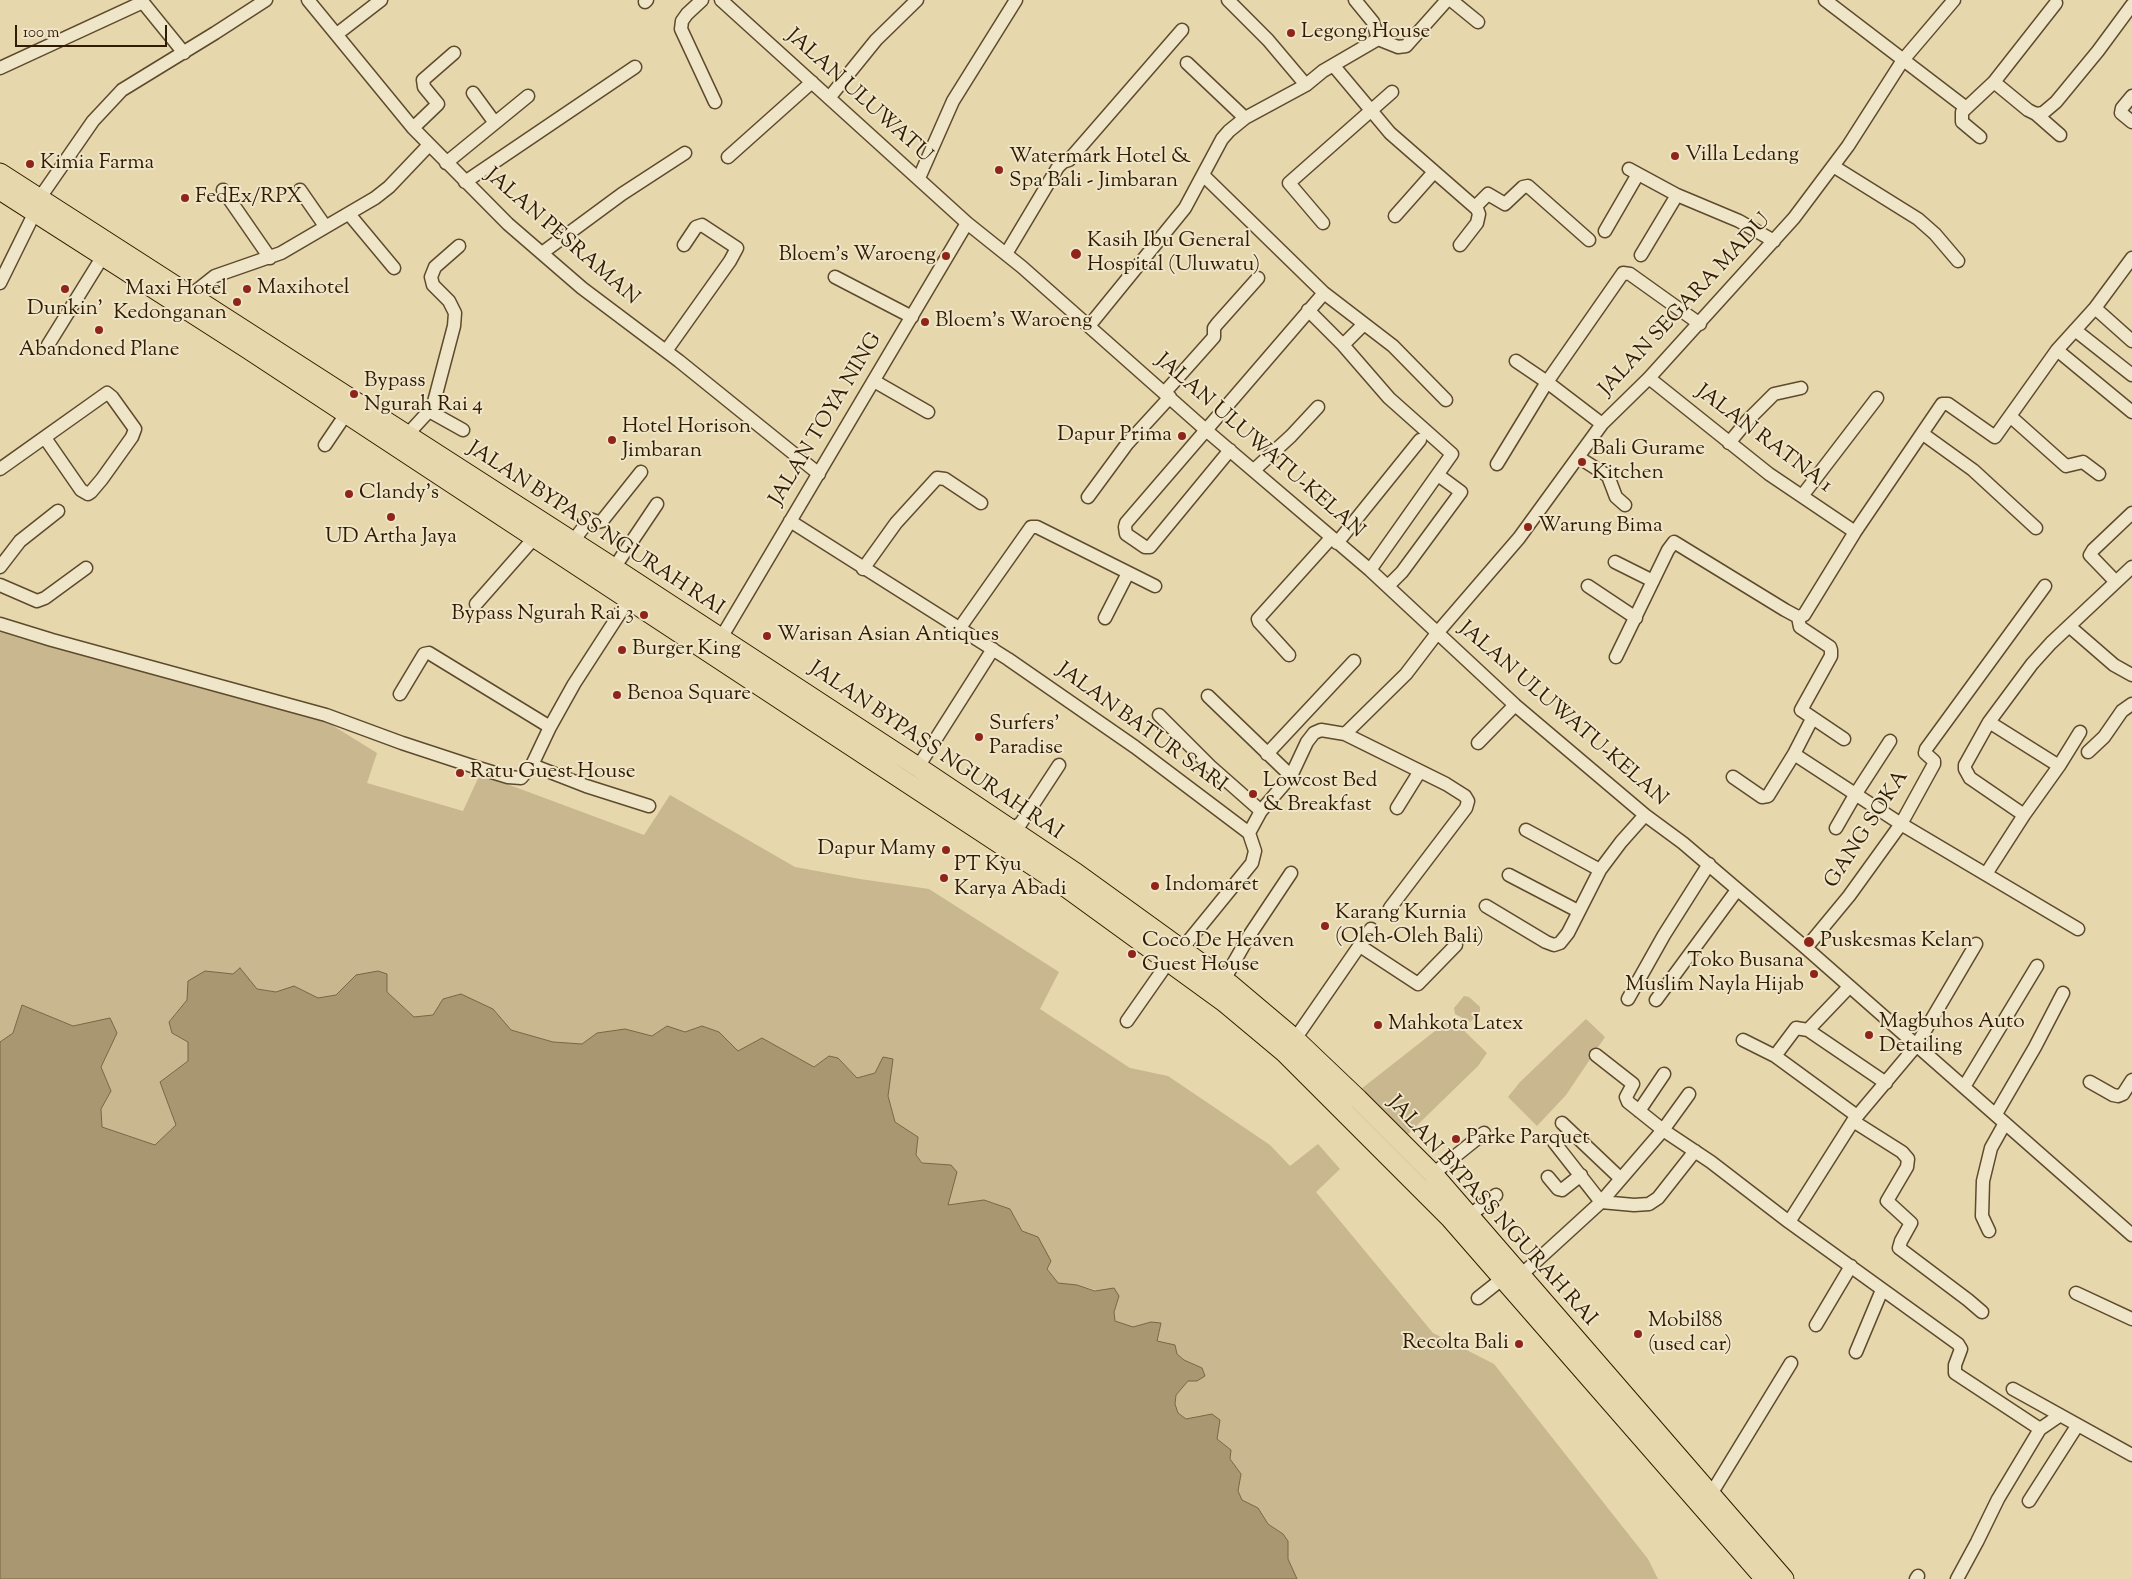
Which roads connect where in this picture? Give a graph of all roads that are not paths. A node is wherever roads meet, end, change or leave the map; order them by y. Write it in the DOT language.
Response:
graph roads {
  1 [pos="266,0"];
  2 [pos="308,0"];
  3 [pos="380,0"];
  4 [pos="702,0"];
  5 [pos="722,0"];
  6 [pos="917,0"];
  7 [pos="1016,0"];
  8 [pos="1228,0"];
  9 [pos="1355,0"];
  10 [pos="1447,0"];
  11 [pos="1451,0"];
  12 [pos="1825,0"];
  13 [pos="1954,0"];
  14 [pos="142,1"];
  15 [pos="2056,2"];
  16 [pos="2132,5"];
  17 [pos="1478,22"];
  18 [pos="1182,30"];
  19 [pos="336,34"];
  20 [pos="1378,39"];
  21 [pos="184,53"];
  22 [pos="454,53"];
  23 [pos="1903,60"];
  24 [pos="1187,63"];
  25 [pos="1333,65"];
  26 [pos="0,68"];
  27 [pos="635,68"];
  28 [pos="812,82"];
  29 [pos="1994,82"];
  30 [pos="1306,85"];
  31 [pos="1392,92"];
  32 [pos="473,93"];
  33 [pos="528,96"];
  34 [pos="2132,96"];
  35 [pos="829,98"];
  36 [pos="714,102"];
  37 [pos="1965,107"];
  38 [pos="1370,111"];
  39 [pos="2036,114"];
  40 [pos="1244,118"];
  41 [pos="495,122"];
  42 [pos="2132,122"];
  43 [pos="413,128"];
  44 [pos="2060,135"];
  45 [pos="1980,137"];
  46 [pos="429,145"];
  47 [pos="685,153"];
  48 [pos="728,157"];
  49 [pos="446,163"];
  50 [pos="1834,166"];
  51 [pos="1434,172"];
  52 [pos="0,173"];
  53 [pos="1203,175"];
  54 [pos="919,178"];
  55 [pos="465,182"];
  56 [pos="0,190"];
  57 [pos="223,190"];
  58 [pos="300,190"];
  59 [pos="1676,195"];
  60 [pos="37,206"];
  61 [pos="1475,207"];
  62 [pos="348,214"];
  63 [pos="1395,216"];
  64 [pos="1323,223"];
  65 [pos="967,224"];
  66 [pos="325,226"];
  67 [pos="1605,231"];
  68 [pos="1589,240"];
  69 [pos="1774,241"];
  70 [pos="684,245"];
  71 [pos="1460,245"];
  72 [pos="458,246"];
  73 [pos="542,253"];
  74 [pos="1006,254"];
  75 [pos="1641,255"];
  76 [pos="103,256"];
  77 [pos="270,258"];
  78 [pos="2132,258"];
  79 [pos="1958,261"];
  80 [pos="394,268"];
  81 [pos="835,277"];
  82 [pos="1258,278"];
  83 [pos="0,283"];
  84 [pos="1324,293"];
  85 [pos="191,295"];
  86 [pos="2095,308"];
  87 [pos="1308,310"];
  88 [pos="912,317"];
  89 [pos="1364,324"];
  90 [pos="1700,324"];
  91 [pos="1089,326"];
  92 [pos="2075,330"];
  93 [pos="2132,341"];
  94 [pos="252,343"];
  95 [pos="48,345"];
  96 [pos="1343,346"];
  97 [pos="2057,350"];
  98 [pos="666,351"];
  99 [pos="1516,361"];
  100 [pos="281,362"];
  101 [pos="2132,375"];
  102 [pos="1650,378"];
  103 [pos="874,381"];
  104 [pos="1547,382"];
  105 [pos="1801,388"];
  106 [pos="1168,394"];
  107 [pos="1877,398"];
  108 [pos="1446,400"];
  109 [pos="1318,407"];
  110 [pos="429,411"];
  111 [pos="928,412"];
  112 [pos="2132,412"];
  113 [pos="346,414"];
  114 [pos="2010,416"];
  115 [pos="1602,424"];
  116 [pos="463,430"];
  117 [pos="1207,431"];
  118 [pos="1923,434"];
  119 [pos="406,436"];
  120 [pos="45,438"];
  121 [pos="1420,440"];
  122 [pos="1729,443"];
  123 [pos="325,444"];
  124 [pos="1230,450"];
  125 [pos="1578,457"];
  126 [pos="1497,464"];
  127 [pos="0,469"];
  128 [pos="1254,470"];
  129 [pos="641,472"];
  130 [pos="819,474"];
  131 [pos="2099,474"];
  132 [pos="1438,475"];
  133 [pos="1802,496"];
  134 [pos="1088,497"];
  135 [pos="981,503"];
  136 [pos="656,504"];
  137 [pos="1625,505"];
  138 [pos="58,510"];
  139 [pos="2132,513"];
  140 [pos="790,521"];
  141 [pos="2036,528"];
  142 [pos="1855,532"];
  143 [pos="535,537"];
  144 [pos="1334,540"];
  145 [pos="573,541"];
  146 [pos="1615,562"];
  147 [pos="0,566"];
  148 [pos="2132,566"];
  149 [pos="86,568"];
  150 [pos="614,568"];
  151 [pos="863,569"];
  152 [pos="1370,570"];
  153 [pos="1128,573"];
  154 [pos="1653,581"];
  155 [pos="2116,582"];
  156 [pos="0,585"];
  157 [pos="1154,586"];
  158 [pos="1388,586"];
  159 [pos="1588,586"];
  160 [pos="2045,586"];
  161 [pos="629,599"];
  162 [pos="476,604"];
  163 [pos="1798,617"];
  164 [pos="1105,618"];
  165 [pos="1636,618"];
  166 [pos="0,624"];
  167 [pos="2069,626"];
  168 [pos="959,629"];
  169 [pos="1438,632"];
  170 [pos="716,645"];
  171 [pos="993,649"];
  172 [pos="1289,655"];
  173 [pos="1616,657"];
  174 [pos="1354,661"];
  175 [pos="2132,675"];
  176 [pos="400,694"];
  177 [pos="1208,696"];
  178 [pos="2132,704"];
  179 [pos="1515,705"];
  180 [pos="1159,715"];
  181 [pos="1812,719"];
  182 [pos="1989,722"];
  183 [pos="550,727"];
  184 [pos="2080,732"];
  185 [pos="1345,734"];
  186 [pos="1844,739"];
  187 [pos="1890,740"];
  188 [pos="1478,744"];
  189 [pos="2088,752"];
  190 [pos="1267,754"];
  191 [pos="1794,754"];
  192 [pos="532,765"];
  193 [pos="1059,765"];
  194 [pos="2059,766"];
  195 [pos="918,767"];
  196 [pos="1420,771"];
  197 [pos="1291,776"];
  198 [pos="1733,777"];
  199 [pos="1855,795"];
  200 [pos="649,806"];
  201 [pos="1398,808"];
  202 [pos="1261,811"];
  203 [pos="1646,815"];
  204 [pos="2024,815"];
  205 [pos="1901,824"];
  206 [pos="1836,828"];
  207 [pos="1012,830"];
  208 [pos="1526,830"];
  209 [pos="1249,833"];
  210 [pos="1709,864"];
  211 [pos="1600,870"];
  212 [pos="1291,873"];
  213 [pos="1986,874"];
  214 [pos="1509,875"];
  215 [pos="1737,890"];
  216 [pos="1486,906"];
  217 [pos="1390,908"];
  218 [pos="1578,910"];
  219 [pos="1371,929"];
  220 [pos="2078,929"];
  221 [pos="1976,944"];
  222 [pos="1456,945"];
  223 [pos="1360,946"];
  224 [pos="1806,948"];
  225 [pos="1176,955"];
  226 [pos="2037,966"];
  227 [pos="1224,980"];
  228 [pos="1849,987"];
  229 [pos="2063,993"];
  230 [pos="1628,999"];
  231 [pos="1656,1000"];
  232 [pos="1127,1021"];
  233 [pos="1808,1030"];
  234 [pos="1295,1039"];
  235 [pos="1743,1040"];
  236 [pos="1916,1046"];
  237 [pos="1596,1055"];
  238 [pos="1775,1056"];
  239 [pos="1664,1074"];
  240 [pos="2132,1080"];
  241 [pos="2090,1082"];
  242 [pos="1886,1083"];
  243 [pos="1964,1087"];
  244 [pos="1689,1094"];
  245 [pos="1639,1111"];
  246 [pos="1996,1114"];
  247 [pos="1856,1118"];
  248 [pos="1562,1123"];
  249 [pos="2005,1123"];
  250 [pos="1663,1130"];
  251 [pos="1484,1132"];
  252 [pos="1554,1142"];
  253 [pos="1695,1151"];
  254 [pos="1433,1174"];
  255 [pos="1581,1175"];
  256 [pos="1548,1177"];
  257 [pos="1620,1178"];
  258 [pos="1496,1194"];
  259 [pos="1601,1202"];
  260 [pos="1469,1216"];
  261 [pos="1788,1222"];
  262 [pos="1989,1232"];
  263 [pos="2132,1235"];
  264 [pos="1850,1266"];
  265 [pos="1511,1278"];
  266 [pos="1882,1290"];
  267 [pos="2076,1293"];
  268 [pos="1478,1298"];
  269 [pos="1982,1312"];
  270 [pos="2132,1319"];
  271 [pos="1816,1324"];
  272 [pos="1856,1352"];
  273 [pos="1791,1363"];
  274 [pos="2013,1389"];
  275 [pos="2059,1416"];
  276 [pos="2077,1426"];
  277 [pos="2040,1429"];
  278 [pos="2132,1456"];
  279 [pos="1710,1494"];
  280 [pos="2029,1501"];
  281 [pos="1763,1578"];
  282 [pos="1784,1579"];
  283 [pos="1957,1579"];
  1 -- 21 [label="street"];
  2 -- 19 [label="street, JALAN PESRAMAN"];
  3 -- 19 [label="street"];
  4 -- 36 [label="street"];
  5 -- 28 [label="street, JALAN ULUWATU"];
  6 -- 35 [label="street"];
  7 -- 54 [label="street"];
  8 -- 30 [label="street"];
  9 -- 20 [label="street"];
  10 -- 20 [label="street"];
  11 -- 17 [label="street"];
  12 -- 23 [label="street"];
  13 -- 23 [label="street, JALAN SEGARA MADU"];
  14 -- 21 [label="street"];
  14 -- 26 [label="street"];
  15 -- 29 [label="street"];
  16 -- 39 [label="street"];
  18 -- 74 [label="street"];
  19 -- 43 [label="street, JALAN PESRAMAN"];
  20 -- 25 [label="street"];
  21 -- 60 [label="street"];
  22 -- 43 [label="street"];
  23 -- 37 [label="street"];
  23 -- 50 [label="street, JALAN SEGARA MADU"];
  24 -- 40 [label="street"];
  25 -- 30 [label="street"];
  25 -- 38 [label="street"];
  27 -- 55 [label="street"];
  28 -- 35 [label="street, JALAN ULUWATU"];
  28 -- 48 [label="street"];
  29 -- 37 [label="street"];
  29 -- 39 [label="street"];
  30 -- 40 [label="street"];
  31 -- 38 [label="street"];
  32 -- 41 [label="street"];
  33 -- 41 [label="street"];
  34 -- 42 [label="street"];
  35 -- 54 [label="street, JALAN ULUWATU"];
  37 -- 45 [label="street"];
  38 -- 51 [label="street"];
  38 -- 64 [label="street"];
  39 -- 44 [label="street"];
  40 -- 53 [label="street"];
  41 -- 49 [label="street"];
  43 -- 46 [label="street, JALAN PESRAMAN"];
  46 -- 49 [label="street, JALAN PESRAMAN"];
  46 -- 62 [label="street"];
  47 -- 73 [label="street"];
  49 -- 55 [label="street, JALAN PESRAMAN"];
  50 -- 69 [label="street, JALAN SEGARA MADU"];
  50 -- 79 [label="street"];
  51 -- 61 [label="street"];
  51 -- 63 [label="street"];
  52 -- 60 [label="highway, JALAN BYPASS NGURAH RAI"];
  53 -- 84 [label="street"];
  53 -- 91 [label="street"];
  54 -- 65 [label="street, JALAN ULUWATU"];
  55 -- 73 [label="street, JALAN PESRAMAN"];
  56 -- 60 [label="highway, JALAN BYPASS NGURAH RAI"];
  57 -- 77 [label="street"];
  58 -- 66 [label="street"];
  59 -- 67 [label="street"];
  59 -- 69 [label="street"];
  59 -- 75 [label="street"];
  60 -- 76 [label="highway, JALAN BYPASS NGURAH RAI"];
  60 -- 83 [label="street"];
  60 -- 85 [label="highway, JALAN BYPASS NGURAH RAI"];
  61 -- 68 [label="street"];
  61 -- 71 [label="street"];
  62 -- 66 [label="street"];
  62 -- 80 [label="street"];
  65 -- 74 [label="street, JALAN ULUWATU-KELAN"];
  65 -- 88 [label="street, JALAN TOYA NING"];
  66 -- 77 [label="street"];
  69 -- 90 [label="street, JALAN SEGARA MADU"];
  70 -- 98 [label="street"];
  72 -- 110 [label="street"];
  73 -- 98 [label="street, JALAN PESRAMAN"];
  74 -- 91 [label="street, JALAN ULUWATU-KELAN"];
  76 -- 94 [label="highway, JALAN BYPASS NGURAH RAI"];
  76 -- 95 [label="street"];
  77 -- 85 [label="street"];
  78 -- 86 [label="street"];
  81 -- 88 [label="street"];
  82 -- 106 [label="street"];
  84 -- 87 [label="street"];
  84 -- 89 [label="street"];
  85 -- 94 [label="highway, JALAN BYPASS NGURAH RAI"];
  86 -- 92 [label="street"];
  86 -- 93 [label="street"];
  87 -- 96 [label="street"];
  87 -- 117 [label="street"];
  88 -- 103 [label="street, JALAN TOYA NING"];
  89 -- 96 [label="street"];
  89 -- 108 [label="street"];
  90 -- 102 [label="street, JALAN SEGARA MADU"];
  90 -- 104 [label="street"];
  91 -- 106 [label="street, JALAN ULUWATU-KELAN"];
  92 -- 97 [label="street"];
  92 -- 101 [label="street"];
  94 -- 100 [label="highway, JALAN BYPASS NGURAH RAI"];
  96 -- 132 [label="street"];
  97 -- 112 [label="street"];
  97 -- 114 [label="street"];
  98 -- 130 [label="street, JALAN PESRAMAN"];
  99 -- 104 [label="street"];
  100 -- 113 [label="highway, JALAN BYPASS NGURAH RAI"];
  100 -- 119 [label="highway, JALAN BYPASS NGURAH RAI"];
  102 -- 115 [label="street, JALAN SEGARA MADU"];
  102 -- 122 [label="street, JALAN RATNA 1"];
  103 -- 111 [label="street"];
  103 -- 130 [label="street, JALAN TOYA NING"];
  104 -- 115 [label="street"];
  104 -- 126 [label="street"];
  105 -- 122 [label="street"];
  106 -- 117 [label="street, JALAN ULUWATU-KELAN"];
  106 -- 134 [label="street"];
  107 -- 133 [label="street"];
  109 -- 128 [label="street"];
  110 -- 116 [label="street"];
  110 -- 119 [label="street"];
  113 -- 123 [label="street"];
  113 -- 143 [label="highway, JALAN BYPASS NGURAH RAI"];
  114 -- 118 [label="street"];
  114 -- 131 [label="street"];
  115 -- 125 [label="street, JALAN SEGARA MADU"];
  117 -- 124 [label="street, JALAN ULUWATU-KELAN"];
  117 -- 124 [label="street"];
  118 -- 141 [label="street"];
  118 -- 142 [label="street"];
  119 -- 145 [label="highway, JALAN BYPASS NGURAH RAI"];
  120 -- 120 [label="street"];
  120 -- 127 [label="street"];
  121 -- 144 [label="street"];
  122 -- 133 [label="street, JALAN RATNA 1"];
  124 -- 128 [label="street, JALAN ULUWATU-KELAN"];
  125 -- 137 [label="street"];
  125 -- 169 [label="street, JALAN SEGARA MADU"];
  128 -- 144 [label="street, JALAN ULUWATU-KELAN"];
  129 -- 145 [label="street"];
  130 -- 140 [label="street, JALAN TOYA NING"];
  132 -- 152 [label="street"];
  132 -- 158 [label="street"];
  133 -- 142 [label="street, JALAN RATNA 1"];
  135 -- 151 [label="street"];
  136 -- 150 [label="street"];
  138 -- 147 [label="street"];
  139 -- 155 [label="street"];
  140 -- 151 [label="street, JALAN BATUR SARI"];
  140 -- 170 [label="street, JALAN TOYA NING"];
  142 -- 163 [label="street"];
  143 -- 161 [label="highway, JALAN BYPASS NGURAH RAI"];
  143 -- 162 [label="street"];
  144 -- 152 [label="street, JALAN ULUWATU-KELAN"];
  144 -- 172 [label="street"];
  145 -- 150 [label="highway, JALAN BYPASS NGURAH RAI"];
  146 -- 154 [label="street"];
  148 -- 155 [label="street"];
  149 -- 156 [label="street"];
  150 -- 170 [label="highway, JALAN BYPASS NGURAH RAI"];
  151 -- 168 [label="street, JALAN BATUR SARI"];
  152 -- 158 [label="street, JALAN ULUWATU-KELAN"];
  153 -- 157 [label="street"];
  153 -- 164 [label="street"];
  153 -- 168 [label="street"];
  154 -- 163 [label="street"];
  154 -- 165 [label="street"];
  155 -- 167 [label="street"];
  158 -- 169 [label="street, JALAN ULUWATU-KELAN"];
  159 -- 165 [label="street"];
  160 -- 205 [label="street, GANG SOKA"];
  161 -- 170 [label="highway, JALAN BYPASS NGURAH RAI"];
  161 -- 183 [label="street"];
  163 -- 181 [label="street"];
  165 -- 173 [label="street"];
  166 -- 192 [label="street"];
  167 -- 175 [label="street"];
  167 -- 182 [label="street"];
  168 -- 171 [label="street, JALAN BATUR SARI"];
  169 -- 179 [label="street, JALAN ULUWATU-KELAN"];
  169 -- 185 [label="street"];
  170 -- 195 [label="highway, JALAN BYPASS NGURAH RAI"];
  170 -- 225 [label="highway, JALAN BYPASS NGURAH RAI"];
  171 -- 195 [label="street"];
  171 -- 209 [label="street, JALAN BATUR SARI"];
  174 -- 190 [label="street"];
  176 -- 183 [label="street"];
  177 -- 190 [label="street"];
  178 -- 189 [label="street"];
  179 -- 188 [label="street"];
  179 -- 203 [label="street, JALAN ULUWATU-KELAN"];
  180 -- 202 [label="street"];
  181 -- 186 [label="street"];
  181 -- 191 [label="street"];
  182 -- 194 [label="street"];
  182 -- 204 [label="street"];
  183 -- 192 [label="street"];
  184 -- 194 [label="street"];
  185 -- 196 [label="street"];
  185 -- 197 [label="street"];
  187 -- 199 [label="street"];
  190 -- 197 [label="street"];
  191 -- 198 [label="street"];
  191 -- 199 [label="street"];
  192 -- 200 [label="street"];
  193 -- 207 [label="street"];
  194 -- 204 [label="street"];
  195 -- 207 [label="highway, JALAN BYPASS NGURAH RAI"];
  196 -- 201 [label="street"];
  196 -- 217 [label="street"];
  197 -- 202 [label="street"];
  199 -- 205 [label="street"];
  199 -- 206 [label="street"];
  202 -- 209 [label="street"];
  203 -- 210 [label="street, JALAN ULUWATU-KELAN"];
  203 -- 211 [label="street"];
  204 -- 213 [label="street"];
  205 -- 213 [label="street"];
  205 -- 224 [label="street, GANG SOKA"];
  207 -- 225 [label="highway, JALAN BYPASS NGURAH RAI"];
  208 -- 211 [label="street"];
  209 -- 225 [label="street"];
  210 -- 215 [label="street, JALAN ULUWATU-KELAN"];
  210 -- 230 [label="street"];
  211 -- 218 [label="street"];
  212 -- 227 [label="street"];
  213 -- 220 [label="street"];
  214 -- 218 [label="street"];
  215 -- 224 [label="street, JALAN ULUWATU-KELAN"];
  215 -- 231 [label="street"];
  216 -- 218 [label="street"];
  219 -- 223 [label="street"];
  221 -- 236 [label="street"];
  222 -- 223 [label="street"];
  223 -- 234 [label="street"];
  224 -- 228 [label="street, JALAN ULUWATU-KELAN"];
  225 -- 227 [label="highway, JALAN BYPASS NGURAH RAI"];
  225 -- 232 [label="street"];
  225 -- 265 [label="highway, JALAN BYPASS NGURAH RAI"];
  226 -- 243 [label="street"];
  227 -- 234 [label="highway, JALAN BYPASS NGURAH RAI"];
  228 -- 233 [label="street"];
  228 -- 236 [label="street, JALAN ULUWATU-KELAN"];
  229 -- 246 [label="street"];
  233 -- 238 [label="street"];
  233 -- 242 [label="street"];
  234 -- 254 [label="highway, JALAN BYPASS NGURAH RAI"];
  235 -- 238 [label="street"];
  236 -- 242 [label="street"];
  236 -- 243 [label="street, JALAN ULUWATU-KELAN"];
  237 -- 245 [label="street"];
  238 -- 247 [label="street"];
  239 -- 245 [label="street"];
  240 -- 241 [label="street"];
  242 -- 247 [label="street"];
  243 -- 246 [label="street, JALAN ULUWATU-KELAN"];
  244 -- 250 [label="street"];
  245 -- 250 [label="street"];
  246 -- 249 [label="street, JALAN ULUWATU-KELAN"];
  247 -- 261 [label="street"];
  247 -- 269 [label="street"];
  248 -- 257 [label="street"];
  249 -- 262 [label="street"];
  249 -- 263 [label="street, JALAN ULUWATU-KELAN"];
  250 -- 253 [label="street"];
  250 -- 257 [label="street"];
  251 -- 254 [label="street"];
  252 -- 255 [label="street"];
  253 -- 259 [label="street"];
  253 -- 261 [label="street"];
  254 -- 260 [label="highway, JALAN BYPASS NGURAH RAI"];
  255 -- 256 [label="street"];
  255 -- 259 [label="street"];
  257 -- 259 [label="street"];
  258 -- 260 [label="street"];
  259 -- 265 [label="street"];
  260 -- 265 [label="highway, JALAN BYPASS NGURAH RAI"];
  261 -- 264 [label="street"];
  264 -- 266 [label="street"];
  264 -- 271 [label="street"];
  265 -- 268 [label="street"];
  265 -- 279 [label="highway, JALAN BYPASS NGURAH RAI"];
  265 -- 281 [label="highway, JALAN BYPASS NGURAH RAI"];
  266 -- 272 [label="street"];
  266 -- 277 [label="street"];
  267 -- 270 [label="street"];
  273 -- 279 [label="street"];
  274 -- 275 [label="street"];
  275 -- 276 [label="street"];
  275 -- 277 [label="street"];
  276 -- 278 [label="street"];
  276 -- 280 [label="street"];
  277 -- 283 [label="street"];
  279 -- 282 [label="highway, JALAN BYPASS NGURAH RAI"];
}
